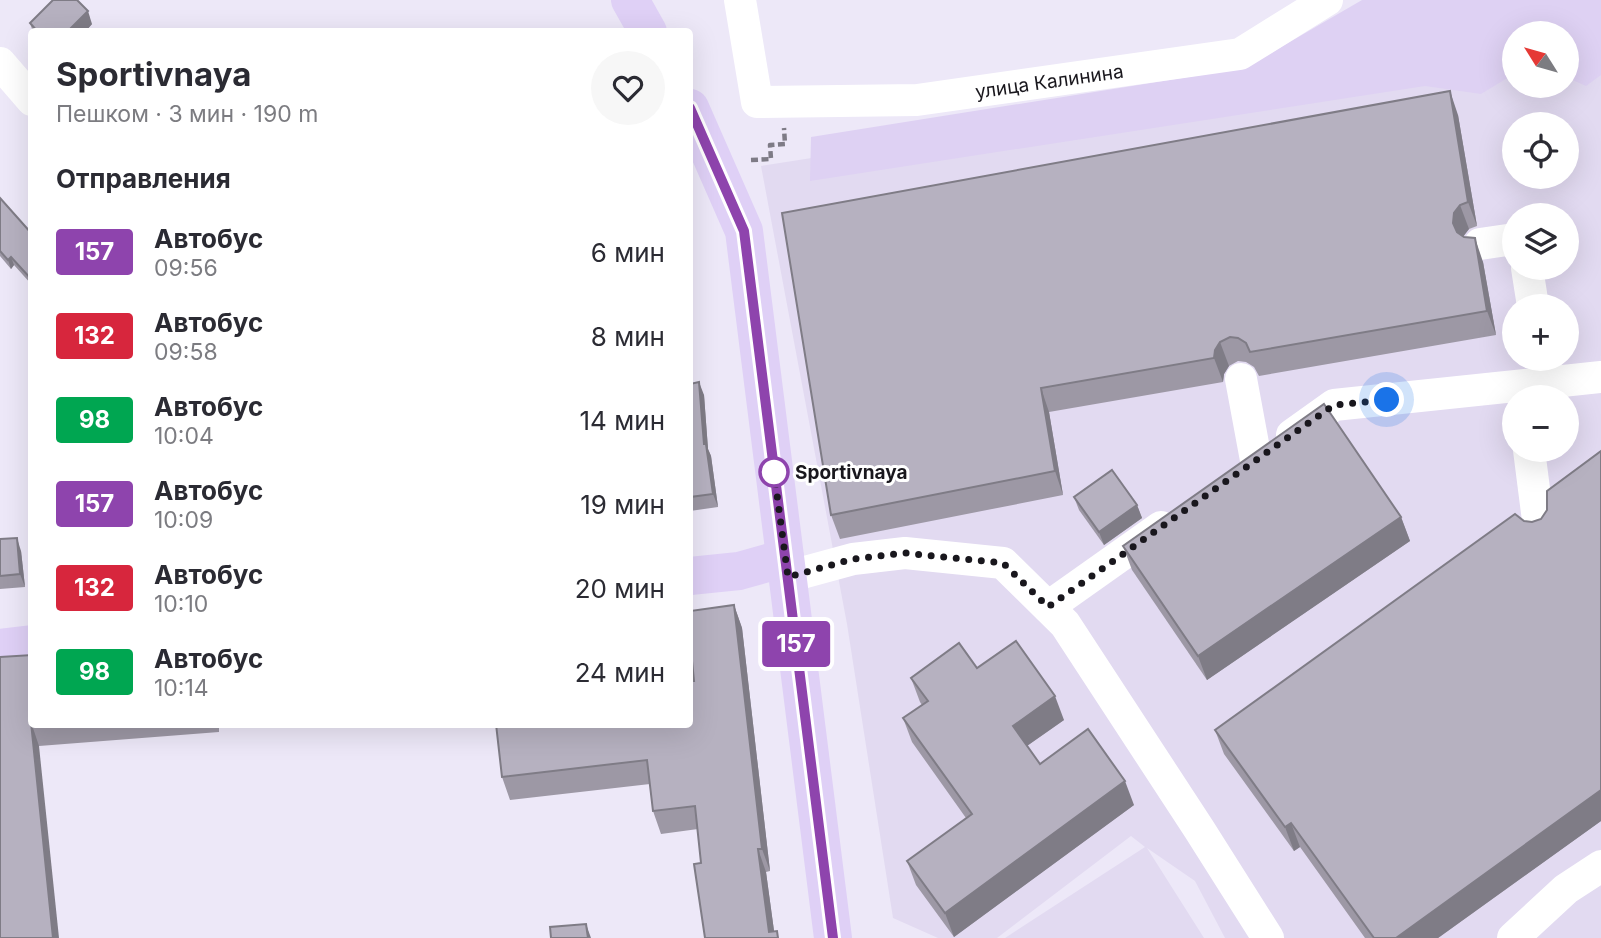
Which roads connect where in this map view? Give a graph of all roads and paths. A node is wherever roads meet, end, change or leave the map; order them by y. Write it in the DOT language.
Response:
graph roads {
  1 [pos="630,0"];
  2 [pos="740,0"];
  3 [pos="1327,0"];
  4 [pos="646,28"];
  5 [pos="0,62"];
  6 [pos="28,95"];
  7 [pos="805,102"];
  8 [pos="693,115"];
  9 [pos="751,160"];
  10 [pos="1502,241"];
  11 [pos="1480,244"];
  12 [pos="1601,377"];
  13 [pos="1241,379"];
  14 [pos="1533,381"];
  15 [pos="1531,462"];
  16 [pos="1180,514"];
  17 [pos="1539,527"];
  18 [pos="786,568"];
  19 [pos="693,576"];
  20 [pos="1048,607"];
  21 [pos="28,644"];
  22 [pos="0,648"];
  23 [pos="1601,866"];
  24 [pos="833,938"];
  25 [pos="1268,938"];
  26 [pos="1514,938"];
  1 -- 4 [label="main road"];
  2 -- 7 [label="street, улица Калинина"];
  3 -- 7 [label="street, улица Калинина"];
  5 -- 6 [label="street"];
  7 -- 9 [label="path"];
  8 -- 18 [label="main road"];
  10 -- 11 [label="street"];
  12 -- 14 [label="street"];
  13 -- 14 [label="street"];
  15 -- 17 [label="street"];
  16 -- 20 [label="street"];
  18 -- 19 [label="main road"];
  18 -- 20 [label="street"];
  18 -- 24 [label="main road"];
  20 -- 25 [label="street"];
  21 -- 22 [label="main road"];
  23 -- 26 [label="street"];
}
